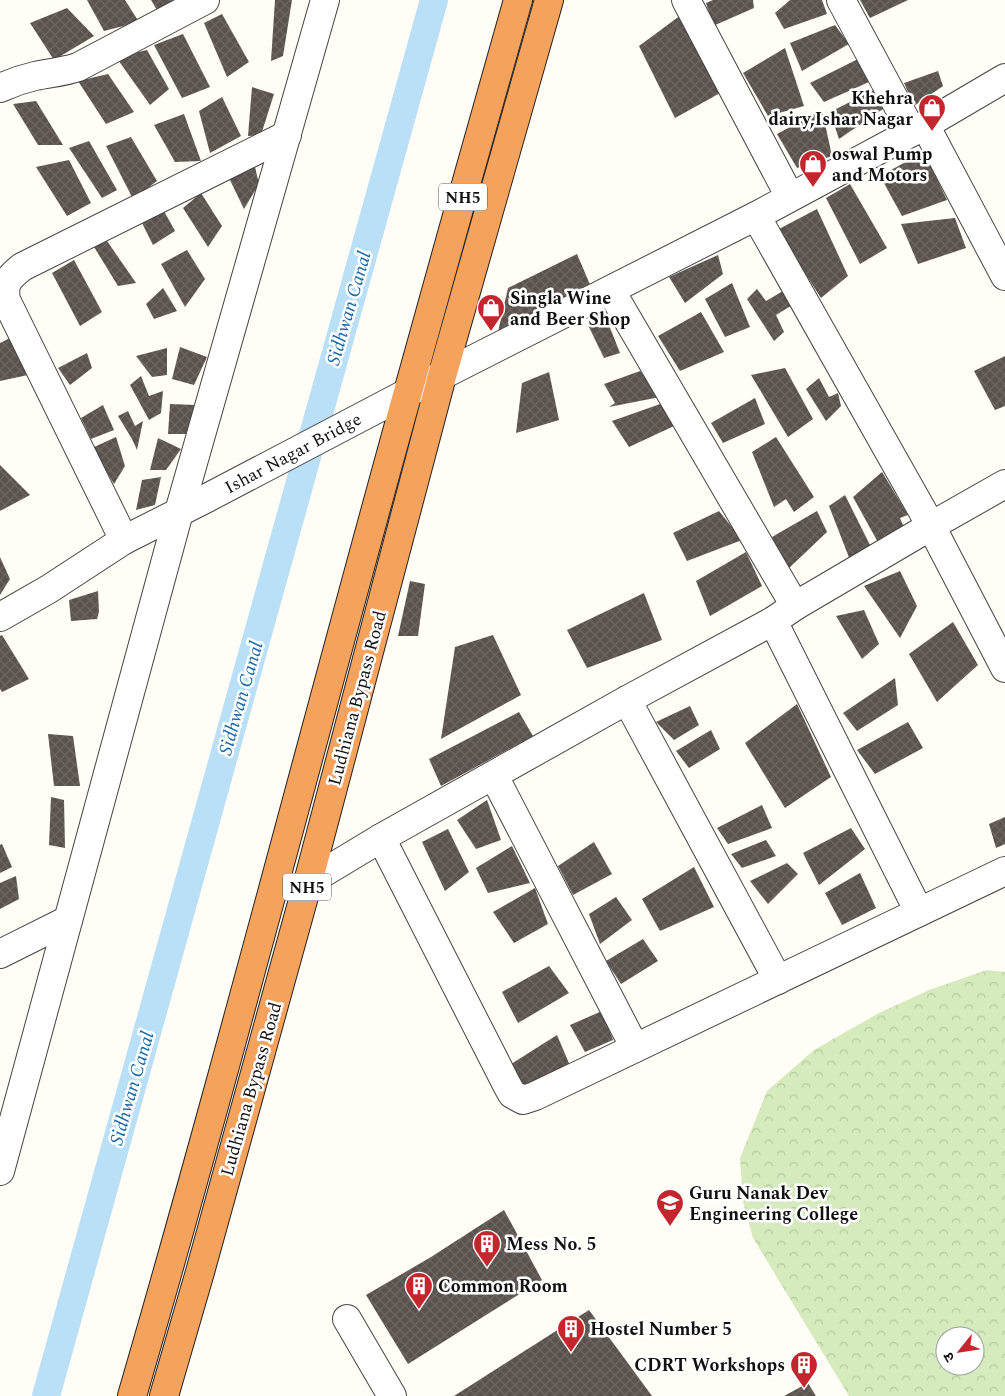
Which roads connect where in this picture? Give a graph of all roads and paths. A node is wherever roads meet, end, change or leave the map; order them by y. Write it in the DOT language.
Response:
graph roads {
  1 [pos="205,0"];
  2 [pos="325,0"];
  3 [pos="518,0"];
  4 [pos="549,0"];
  5 [pos="686,0"];
  6 [pos="841,0"];
  7 [pos="1005,78"];
  8 [pos="0,88"];
  9 [pos="919,128"];
  10 [pos="287,136"];
  11 [pos="790,197"];
  12 [pos="756,216"];
  13 [pos="1005,276"];
  14 [pos="611,291"];
  15 [pos="442,376"];
  16 [pos="407,393"];
  17 [pos="1005,484"];
  18 [pos="179,512"];
  19 [pos="931,526"];
  20 [pos="124,540"];
  21 [pos="784,614"];
  22 [pos="0,617"];
  23 [pos="1005,668"];
  24 [pos="627,700"];
  25 [pos="494,776"];
  26 [pos="381,838"];
  27 [pos="1005,871"];
  28 [pos="308,882"];
  29 [pos="919,912"];
  30 [pos="68,920"];
  31 [pos="0,954"];
  32 [pos="778,980"];
  33 [pos="635,1048"];
  34 [pos="0,1171"];
  35 [pos="347,1319"];
  36 [pos="132,1396"];
  37 [pos="164,1396"];
  38 [pos="392,1396"];
  1 -- 8 [label="street"];
  2 -- 10 [label="street"];
  3 -- 16 [label="highway, Ludhiana Bypass Road / NH5"];
  4 -- 15 [label="highway, Ludhiana Bypass Road / NH5"];
  5 -- 11 [label="street"];
  6 -- 9 [label="street"];
  7 -- 9 [label="street, Ishar Nagar Bridge"];
  9 -- 11 [label="street, Ishar Nagar Bridge"];
  9 -- 13 [label="street"];
  10 -- 18 [label="street"];
  10 -- 20 [label="street"];
  11 -- 12 [label="street, Ishar Nagar Bridge"];
  12 -- 14 [label="street, Ishar Nagar Bridge"];
  12 -- 19 [label="street"];
  14 -- 15 [label="street, Ishar Nagar Bridge"];
  14 -- 21 [label="street"];
  15 -- 16 [label="street, Ishar Nagar Bridge"];
  15 -- 28 [label="highway, Ludhiana Bypass Road / NH5"];
  16 -- 18 [label="street, Ishar Nagar Bridge"];
  16 -- 36 [label="highway, Ludhiana Bypass Road / NH5"];
  17 -- 19 [label="street"];
  18 -- 20 [label="street, Ishar Nagar Bridge"];
  18 -- 30 [label="street"];
  19 -- 21 [label="street"];
  19 -- 23 [label="street"];
  20 -- 22 [label="street, Ishar Nagar Bridge"];
  21 -- 24 [label="street"];
  21 -- 29 [label="street"];
  24 -- 25 [label="street"];
  24 -- 32 [label="street"];
  25 -- 26 [label="street"];
  25 -- 33 [label="street"];
  26 -- 28 [label="street"];
  26 -- 33 [label="street"];
  27 -- 29 [label="street"];
  28 -- 37 [label="highway, Ludhiana Bypass Road / NH5"];
  29 -- 32 [label="street"];
  30 -- 31 [label="street"];
  30 -- 34 [label="street"];
  32 -- 33 [label="street"];
  35 -- 38 [label="street"];
}
